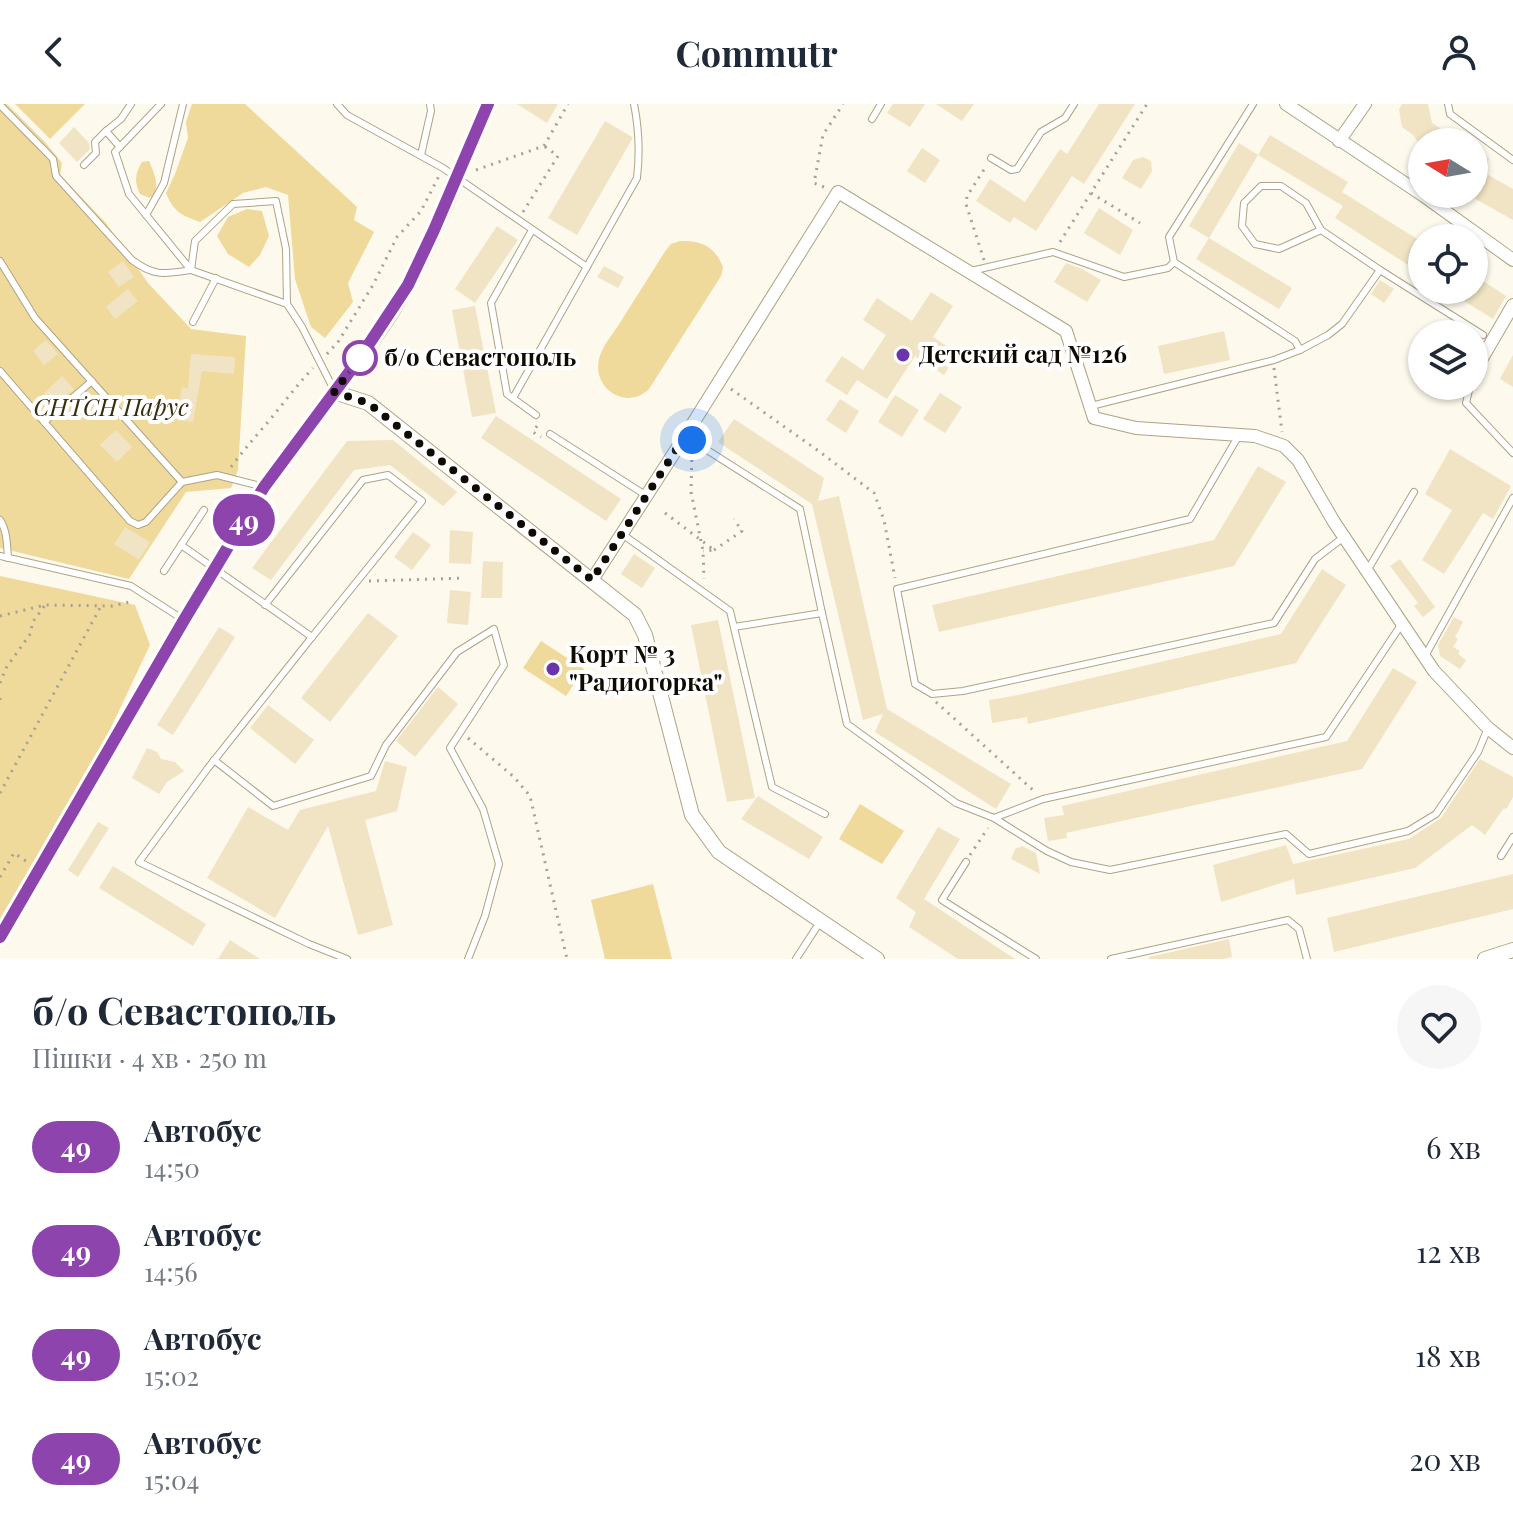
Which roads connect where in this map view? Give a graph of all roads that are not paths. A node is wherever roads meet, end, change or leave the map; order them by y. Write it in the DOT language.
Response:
graph roads {
  1 [pos="131,104"];
  2 [pos="161,104"];
  3 [pos="183,104"];
  4 [pos="337,104"];
  5 [pos="430,104"];
  6 [pos="488,104"];
  7 [pos="634,104"];
  8 [pos="881,104"];
  9 [pos="1074,104"];
  10 [pos="1253,104"];
  11 [pos="1286,104"];
  12 [pos="1365,104"];
  13 [pos="1448,104"];
  14 [pos="0,105"];
  15 [pos="872,119"];
  16 [pos="106,131"];
  17 [pos="1339,141"];
  18 [pos="120,147"];
  19 [pos="421,155"];
  20 [pos="991,158"];
  21 [pos="1513,160"];
  22 [pos="84,165"];
  23 [pos="457,177"];
  24 [pos="146,215"];
  25 [pos="532,230"];
  26 [pos="1321,230"];
  27 [pos="1513,260"];
  28 [pos="0,261"];
  29 [pos="1174,262"];
  30 [pos="587,267"];
  31 [pos="191,270"];
  32 [pos="1380,270"];
  33 [pos="969,271"];
  34 [pos="216,278"];
  35 [pos="287,304"];
  36 [pos="1513,305"];
  37 [pos="1459,320"];
  38 [pos="193,322"];
  39 [pos="1508,325"];
  40 [pos="1300,350"];
  41 [pos="1488,353"];
  42 [pos="0,371"];
  43 [pos="92,381"];
  44 [pos="334,392"];
  45 [pos="513,398"];
  46 [pos="1467,400"];
  47 [pos="1091,406"];
  48 [pos="536,415"];
  49 [pos="44,422"];
  50 [pos="550,434"];
  51 [pos="1239,434"];
  52 [pos="688,438"];
  53 [pos="1513,453"];
  54 [pos="182,482"];
  55 [pos="264,487"];
  56 [pos="1414,492"];
  57 [pos="647,496"];
  58 [pos="1513,498"];
  59 [pos="204,510"];
  60 [pos="0,520"];
  61 [pos="622,534"];
  62 [pos="1344,537"];
  63 [pos="181,545"];
  64 [pos="0,556"];
  65 [pos="8,558"];
  66 [pos="215,569"];
  67 [pos="164,571"];
  68 [pos="1367,571"];
  69 [pos="592,580"];
  70 [pos="265,605"];
  71 [pos="822,613"];
  72 [pos="184,620"];
  73 [pos="1402,625"];
  74 [pos="734,627"];
  75 [pos="312,637"];
  76 [pos="1424,656"];
  77 [pos="1488,728"];
  78 [pos="1513,748"];
  79 [pos="214,760"];
  80 [pos="825,814"];
  81 [pos="994,818"];
  82 [pos="1513,837"];
  83 [pos="1501,856"];
  84 [pos="966,862"];
  85 [pos="822,920"];
  86 [pos="0,937"];
  87 [pos="1513,950"];
  88 [pos="872,958"];
  89 [pos="347,959"];
  90 [pos="468,959"];
  91 [pos="796,959"];
  92 [pos="1036,959"];
  93 [pos="1111,959"];
  94 [pos="1307,959"];
  95 [pos="1485,959"];
  1 -- 16 [label="lane"];
  2 -- 18 [label="lane"];
  3 -- 24 [label="lane"];
  4 -- 19 [label="lane"];
  5 -- 19 [label="lane"];
  6 -- 23 [label="street"];
  7 -- 30 [label="lane"];
  8 -- 15 [label="lane"];
  9 -- 20 [label="lane"];
  10 -- 29 [label="lane"];
  11 -- 17 [label="street"];
  12 -- 17 [label="street"];
  13 -- 21 [label="lane"];
  14 -- 31 [label="lane"];
  16 -- 18 [label="lane"];
  16 -- 22 [label="lane"];
  17 -- 27 [label="street"];
  18 -- 24 [label="lane"];
  19 -- 23 [label="lane"];
  23 -- 25 [label="lane"];
  23 -- 44 [label="street"];
  24 -- 31 [label="lane"];
  25 -- 30 [label="lane"];
  25 -- 45 [label="lane"];
  26 -- 26 [label="lane"];
  26 -- 32 [label="lane"];
  28 -- 43 [label="lane"];
  29 -- 33 [label="lane"];
  29 -- 40 [label="lane"];
  30 -- 45 [label="lane"];
  31 -- 34 [label="lane"];
  31 -- 35 [label="lane"];
  32 -- 37 [label="lane"];
  32 -- 40 [label="lane"];
  33 -- 47 [label="street"];
  33 -- 52 [label="street"];
  34 -- 35 [label="lane"];
  34 -- 38 [label="lane"];
  35 -- 44 [label="lane"];
  36 -- 39 [label="street"];
  39 -- 41 [label="street"];
  40 -- 47 [label="lane"];
  42 -- 49 [label="lane"];
  43 -- 49 [label="lane"];
  43 -- 54 [label="lane"];
  44 -- 55 [label="street"];
  44 -- 69 [label="street"];
  45 -- 48 [label="lane"];
  46 -- 53 [label="lane"];
  47 -- 51 [label="street"];
  49 -- 54 [label="lane"];
  50 -- 57 [label="lane"];
  51 -- 62 [label="street"];
  51 -- 62 [label="lane"];
  52 -- 57 [label="street"];
  52 -- 71 [label="lane"];
  54 -- 55 [label="lane"];
  55 -- 66 [label="street"];
  56 -- 68 [label="lane"];
  57 -- 61 [label="street"];
  58 -- 76 [label="lane"];
  59 -- 63 [label="lane"];
  60 -- 65 [label="lane"];
  61 -- 69 [label="street"];
  61 -- 74 [label="lane"];
  62 -- 68 [label="street"];
  63 -- 66 [label="lane"];
  63 -- 67 [label="lane"];
  64 -- 65 [label="lane"];
  65 -- 72 [label="lane"];
  66 -- 70 [label="lane"];
  66 -- 72 [label="street"];
  68 -- 73 [label="street"];
  69 -- 85 [label="street"];
  70 -- 75 [label="lane"];
  70 -- 75 [label="lane"];
  71 -- 74 [label="lane"];
  71 -- 81 [label="lane"];
  72 -- 86 [label="street"];
  73 -- 76 [label="street"];
  73 -- 81 [label="lane"];
  74 -- 80 [label="lane"];
  75 -- 79 [label="lane"];
  76 -- 77 [label="street"];
  77 -- 78 [label="street"];
  77 -- 81 [label="lane"];
  79 -- 89 [label="lane"];
  79 -- 90 [label="lane"];
  82 -- 83 [label="lane"];
  84 -- 92 [label="lane"];
  85 -- 88 [label="street"];
  85 -- 91 [label="lane"];
  87 -- 95 [label="street"];
  93 -- 94 [label="lane"];
}
